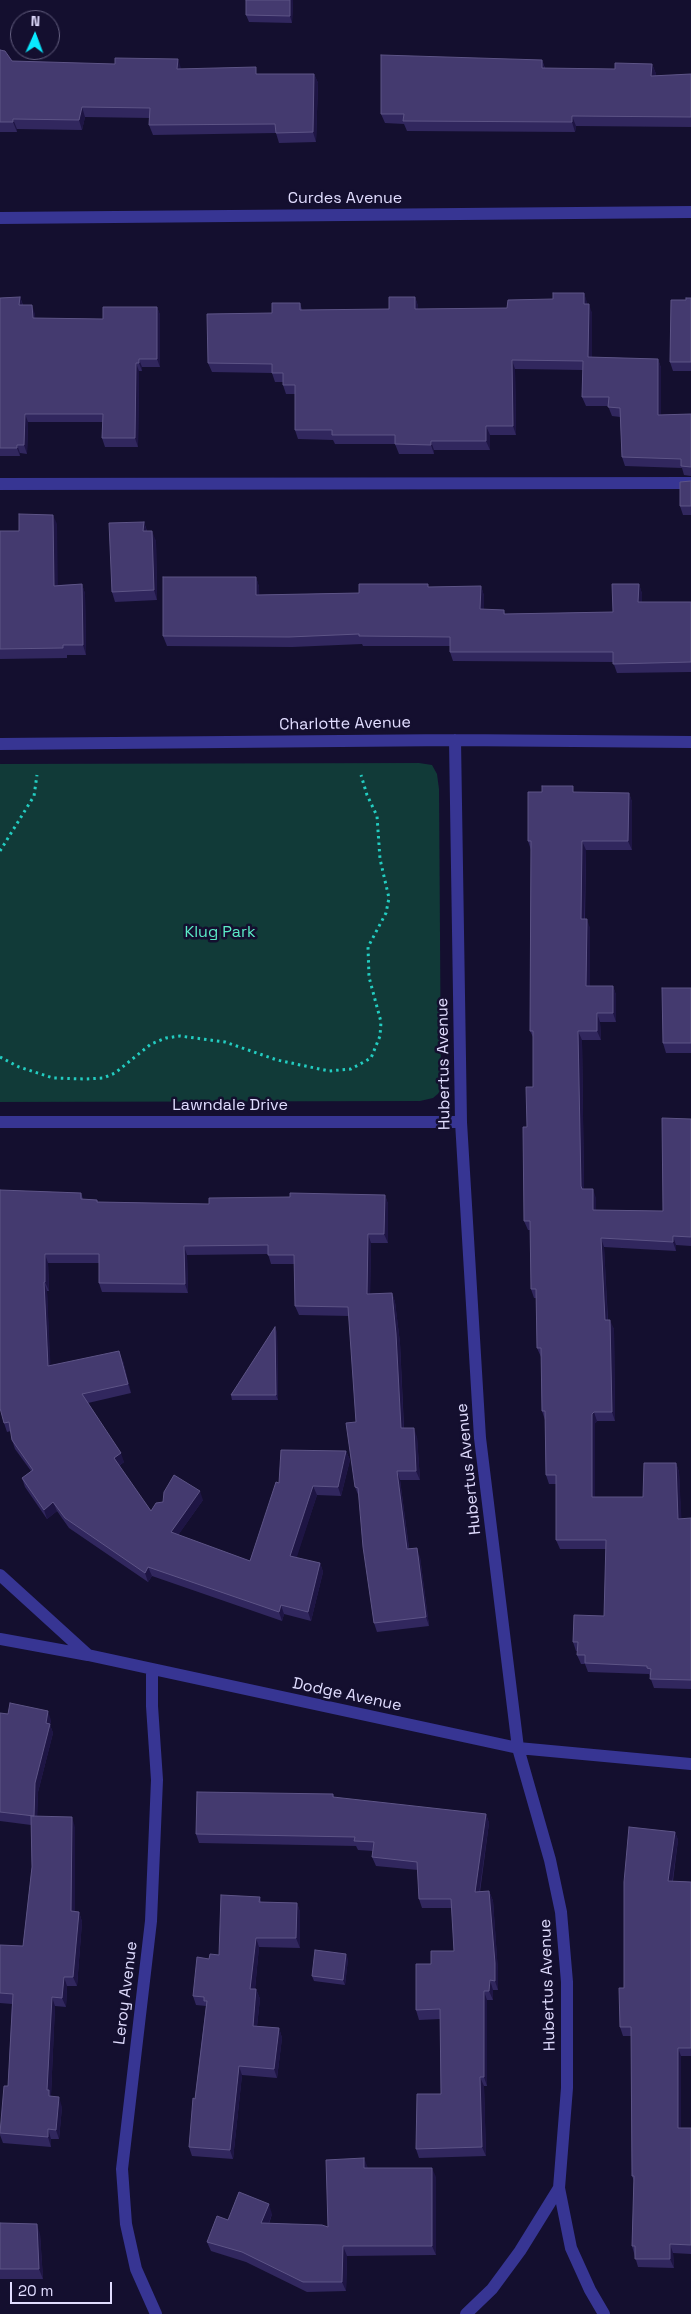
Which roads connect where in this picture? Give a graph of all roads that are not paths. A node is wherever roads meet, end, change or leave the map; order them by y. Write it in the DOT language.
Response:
graph roads {
  1 [pos="691,212"];
  2 [pos="0,218"];
  3 [pos="691,483"];
  4 [pos="0,484"];
  5 [pos="455,740"];
  6 [pos="691,742"];
  7 [pos="0,744"];
  8 [pos="0,1122"];
  9 [pos="461,1122"];
  10 [pos="0,1575"];
  11 [pos="0,1639"];
  12 [pos="88,1655"];
  13 [pos="152,1669"];
  14 [pos="518,1748"];
  15 [pos="691,1764"];
  16 [pos="559,2188"];
  17 [pos="156,2314"];
  18 [pos="466,2314"];
  19 [pos="604,2314"];
  1 -- 2 [label="street, Curdes Avenue"];
  3 -- 4 [label="street"];
  5 -- 6 [label="street, Charlotte Avenue"];
  5 -- 7 [label="street, Charlotte Avenue"];
  5 -- 9 [label="street, Hubertus Avenue"];
  8 -- 9 [label="street, Lawndale Drive"];
  9 -- 14 [label="street, Hubertus Avenue"];
  10 -- 12 [label="street"];
  11 -- 12 [label="street, Dodge Avenue"];
  12 -- 13 [label="street, Dodge Avenue"];
  13 -- 14 [label="street, Dodge Avenue"];
  13 -- 17 [label="street, Leroy Avenue"];
  14 -- 15 [label="street, Dodge Avenue"];
  14 -- 16 [label="street, Hubertus Avenue"];
  16 -- 18 [label="street, Hubertus Avenue"];
  16 -- 19 [label="street, Hubertus Avenue"];
}
